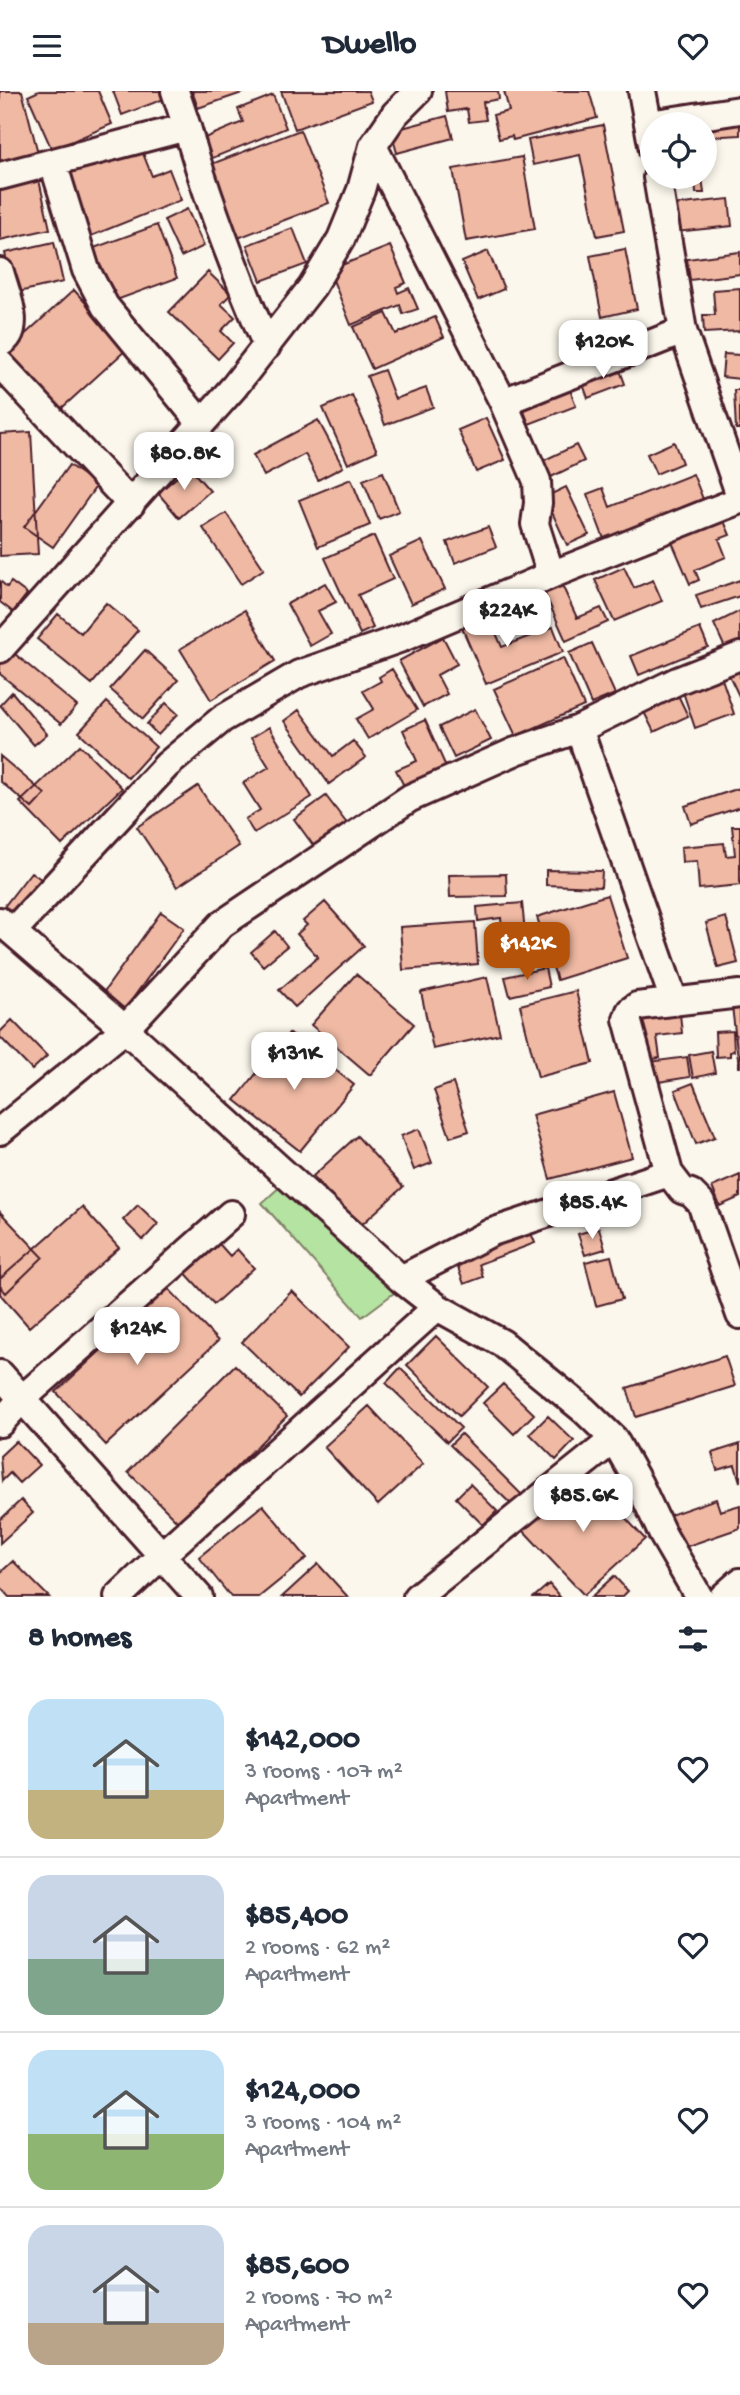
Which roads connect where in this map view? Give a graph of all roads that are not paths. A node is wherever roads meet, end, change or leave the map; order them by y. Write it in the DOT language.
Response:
graph roads {
  1 [pos="175,91"];
  2 [pos="418,91"];
  3 [pos="642,91"];
  4 [pos="740,110"];
  5 [pos="646,112"];
  6 [pos="717,117"];
  7 [pos="187,127"];
  8 [pos="373,146"];
  9 [pos="53,163"];
  10 [pos="0,176"];
  11 [pos="659,189"];
  12 [pos="0,272"];
  13 [pos="683,331"];
  14 [pos="0,343"];
  15 [pos="267,346"];
  16 [pos="0,364"];
  17 [pos="503,402"];
  18 [pos="201,423"];
  19 [pos="735,467"];
  20 [pos="740,498"];
  21 [pos="131,504"];
  22 [pos="551,575"];
  23 [pos="0,649"];
  24 [pos="740,656"];
  25 [pos="579,729"];
  26 [pos="7,926"];
  27 [pos="740,993"];
  28 [pos="674,1002"];
  29 [pos="124,1030"];
  30 [pos="0,1131"];
  31 [pos="669,1173"];
  32 [pos="231,1214"];
  33 [pos="401,1279"];
  34 [pos="437,1307"];
  35 [pos="740,1315"];
  36 [pos="0,1374"];
  37 [pos="23,1398"];
  38 [pos="0,1423"];
  39 [pos="614,1439"];
  40 [pos="163,1554"];
  41 [pos="740,1582"];
  42 [pos="118,1597"];
  43 [pos="199,1597"];
  44 [pos="417,1597"];
  45 [pos="699,1597"];
  46 [pos="723,1597"];
  1 -- 7 [label="street"];
  2 -- 8 [label="street"];
  3 -- 5 [label="street"];
  4 -- 6 [label="street"];
  7 -- 9 [label="street"];
  7 -- 15 [label="street"];
  8 -- 15 [label="street"];
  8 -- 17 [label="street"];
  9 -- 10 [label="street"];
  9 -- 18 [label="street"];
  11 -- 13 [label="street"];
  12 -- 14 [label="street"];
  13 -- 17 [label="street"];
  13 -- 19 [label="street"];
  15 -- 18 [label="street"];
  16 -- 21 [label="street"];
  17 -- 22 [label="street"];
  18 -- 21 [label="street"];
  19 -- 20 [label="street"];
  20 -- 22 [label="street"];
  21 -- 23 [label="street"];
  22 -- 26 [label="street"];
  24 -- 25 [label="street"];
  25 -- 28 [label="street"];
  25 -- 29 [label="street"];
  26 -- 29 [label="street"];
  27 -- 28 [label="street"];
  28 -- 31 [label="street"];
  29 -- 30 [label="street"];
  29 -- 33 [label="street"];
  31 -- 33 [label="street"];
  31 -- 35 [label="street"];
  32 -- 37 [label="street"];
  33 -- 34 [label="street"];
  34 -- 39 [label="street"];
  34 -- 40 [label="street"];
  36 -- 37 [label="street"];
  37 -- 38 [label="street"];
  37 -- 40 [label="street"];
  39 -- 44 [label="street"];
  39 -- 45 [label="street"];
  40 -- 42 [label="street"];
  40 -- 43 [label="street"];
  41 -- 46 [label="street"];
}
